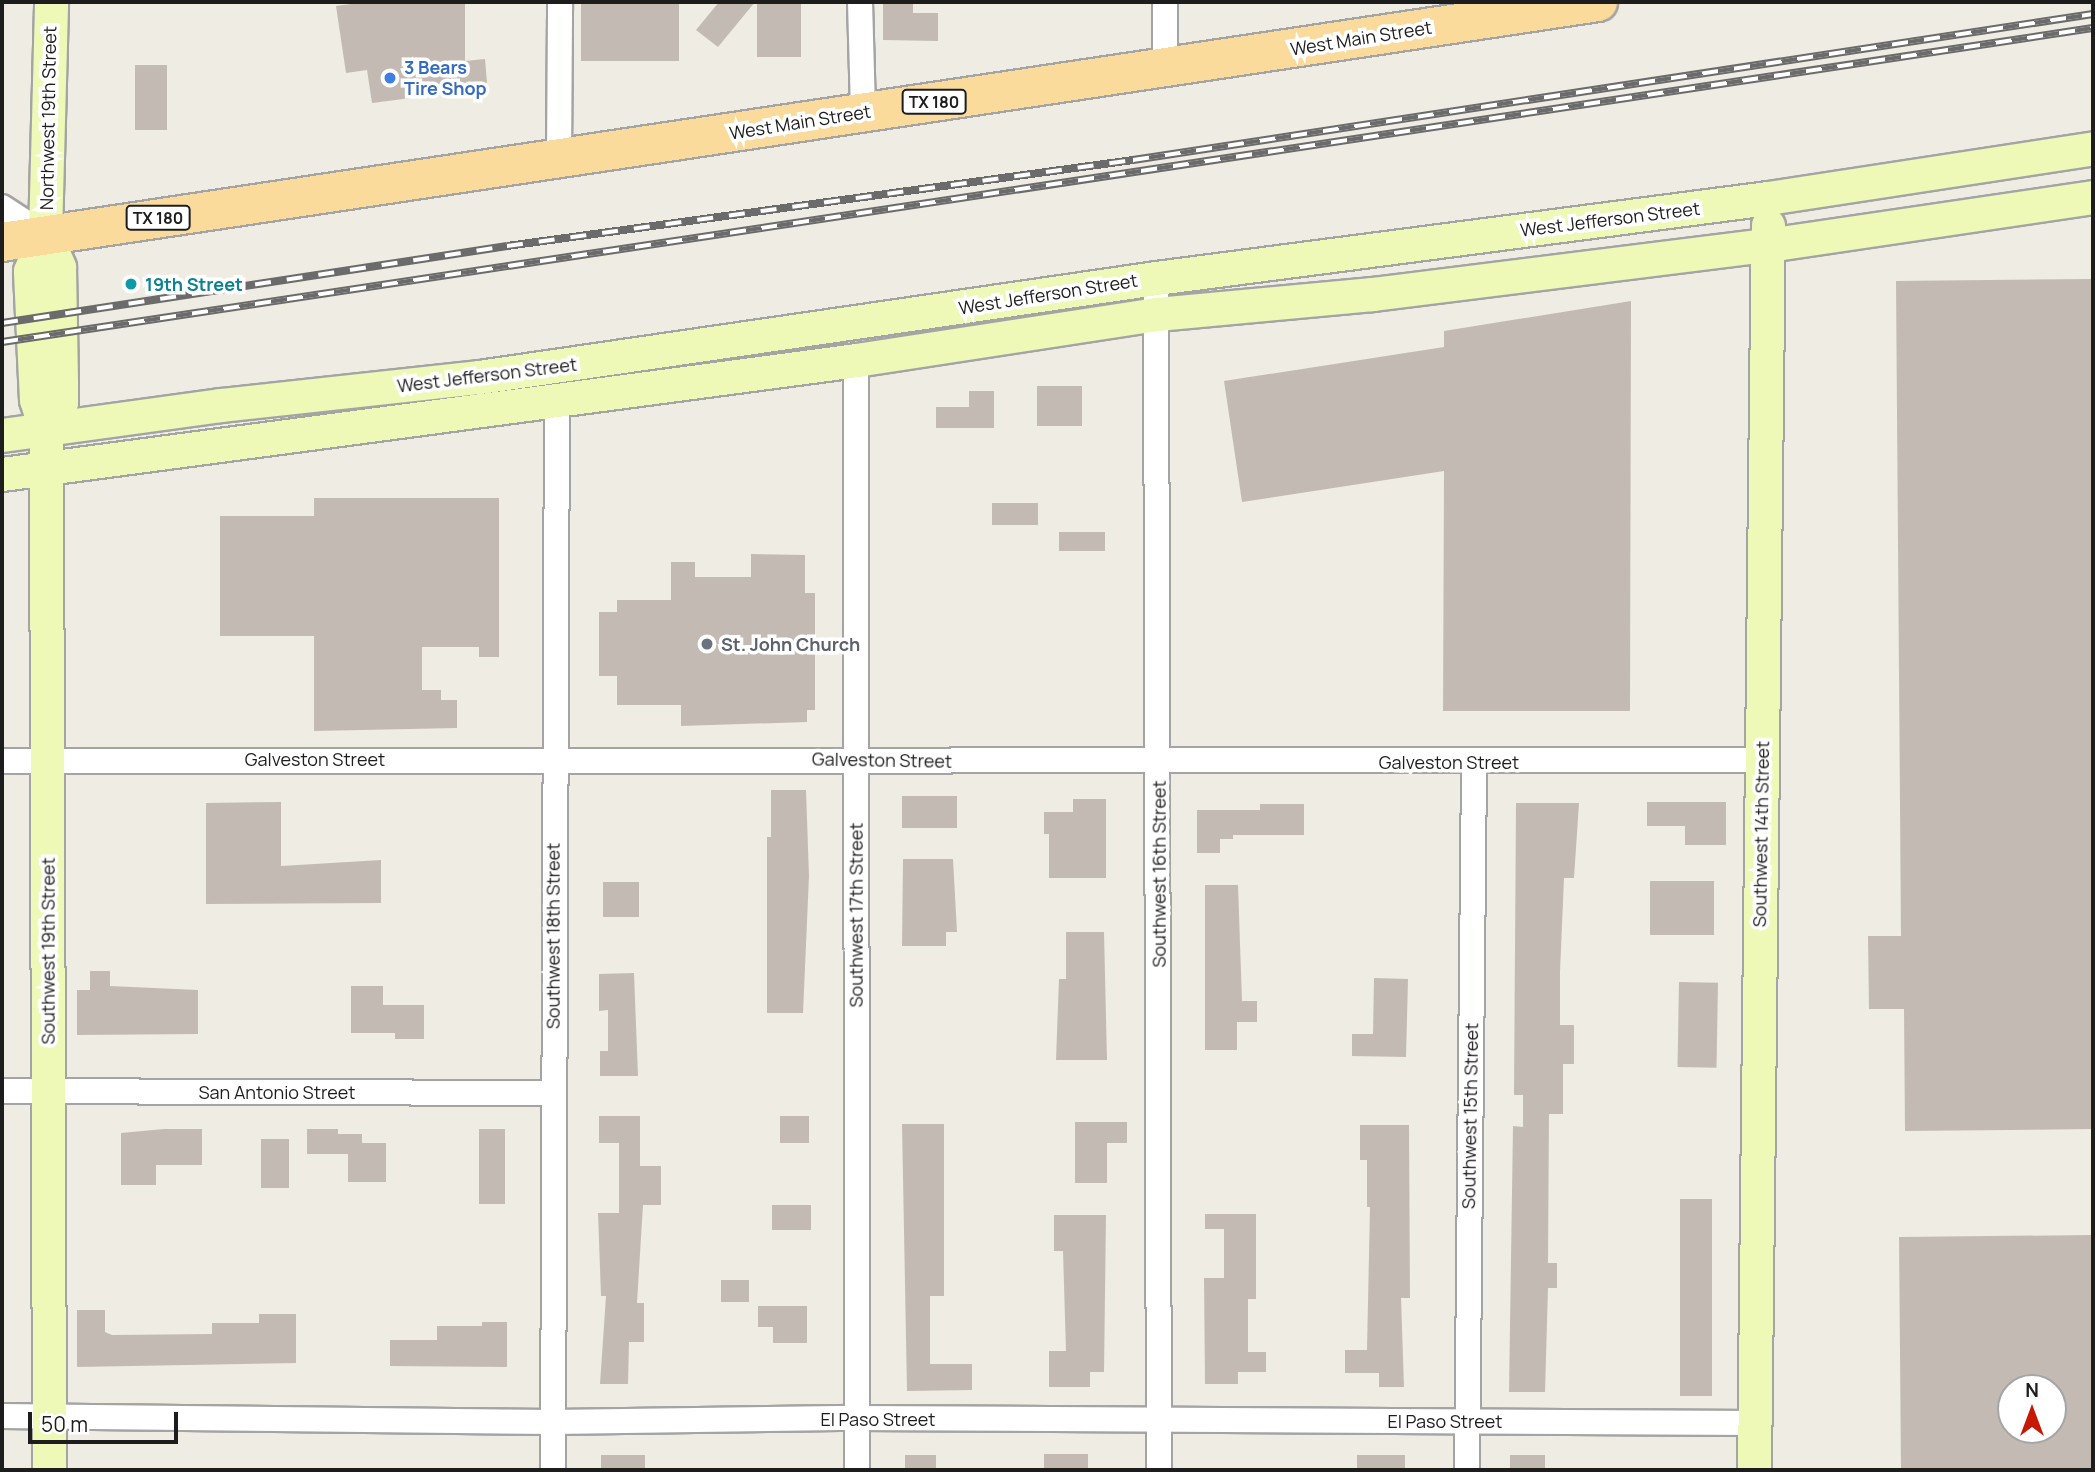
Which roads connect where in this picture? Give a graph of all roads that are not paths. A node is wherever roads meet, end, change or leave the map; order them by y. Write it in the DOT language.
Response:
graph roads {
  1 [pos="51,2"];
  2 [pos="560,2"];
  3 [pos="860,2"];
  4 [pos="1165,2"];
  5 [pos="1598,2"];
  6 [pos="1464,12"];
  7 [pos="1165,67"];
  8 [pos="863,112"];
  9 [pos="2093,148"];
  10 [pos="559,159"];
  11 [pos="2093,197"];
  12 [pos="1768,198"];
  13 [pos="2,207"];
  14 [pos="45,235"];
  15 [pos="2,242"];
  16 [pos="1768,245"];
  17 [pos="1156,278"];
  18 [pos="1157,314"];
  19 [pos="856,360"];
  20 [pos="557,401"];
  21 [pos="47,432"];
  22 [pos="2,435"];
  23 [pos="45,468"];
  24 [pos="2,474"];
  25 [pos="48,760"];
  26 [pos="552,760"];
  27 [pos="855,760"];
  28 [pos="1762,760"];
  29 [pos="2,761"];
  30 [pos="1474,762"];
  31 [pos="1159,763"];
  32 [pos="2,1091"];
  33 [pos="47,1091"];
  34 [pos="553,1093"];
  35 [pos="2,1416"];
  36 [pos="49,1416"];
  37 [pos="857,1419"];
  38 [pos="1158,1419"];
  39 [pos="553,1422"];
  40 [pos="1468,1422"];
  41 [pos="1755,1423"];
  42 [pos="49,1470"];
  43 [pos="553,1470"];
  44 [pos="857,1470"];
  45 [pos="1159,1470"];
  46 [pos="1467,1470"];
  47 [pos="1754,1470"];
  1 -- 14 [label="main road, Northwest 19th Street"];
  2 -- 10 [label="street"];
  3 -- 8 [label="street"];
  4 -- 7 [label="street"];
  5 -- 6 [label="main road, West Main Street / TX 180"];
  6 -- 7 [label="main road, West Main Street / TX 180"];
  7 -- 8 [label="main road, West Main Street / TX 180"];
  8 -- 10 [label="main road, West Main Street / TX 180"];
  9 -- 12 [label="main road, West Jefferson Street"];
  10 -- 14 [label="main road, West Main Street / TX 180"];
  11 -- 16 [label="main road, West Jefferson Street"];
  12 -- 16 [label="main road, Southwest 14th Street"];
  12 -- 17 [label="main road, West Jefferson Street"];
  13 -- 14 [label="street"];
  14 -- 15 [label="main road, West Main Street / TX 180"];
  14 -- 21 [label="main road, Southwest 19th Street"];
  16 -- 18 [label="main road, West Jefferson Street"];
  16 -- 28 [label="main road, Southwest 14th Street"];
  17 -- 18 [label="street, Southwest 16th Street"];
  17 -- 21 [label="main road, West Jefferson Street"];
  18 -- 19 [label="main road, West Jefferson Street"];
  18 -- 31 [label="street, Southwest 16th Street"];
  19 -- 20 [label="main road, West Jefferson Street"];
  19 -- 27 [label="street, Southwest 17th Street"];
  20 -- 23 [label="main road, West Jefferson Street"];
  20 -- 26 [label="street, Southwest 18th Street"];
  21 -- 22 [label="main road, West Jefferson Street"];
  21 -- 23 [label="main road, Southwest 19th Street"];
  23 -- 24 [label="main road, West Jefferson Street"];
  23 -- 25 [label="main road, Southwest 19th Street"];
  25 -- 26 [label="street, Galveston Street"];
  25 -- 29 [label="street, Galveston Street"];
  25 -- 33 [label="main road, Southwest 19th Street"];
  26 -- 27 [label="street, Galveston Street"];
  26 -- 34 [label="street, Southwest 18th Street"];
  27 -- 31 [label="street, Galveston Street"];
  27 -- 37 [label="street, Southwest 17th Street"];
  28 -- 30 [label="street, Galveston Street"];
  28 -- 41 [label="main road, Southwest 14th Street"];
  30 -- 31 [label="street, Galveston Street"];
  30 -- 40 [label="street, Southwest 15th Street"];
  31 -- 38 [label="street, Southwest 16th Street"];
  32 -- 33 [label="street, San Antonio Street"];
  33 -- 34 [label="street, San Antonio Street"];
  33 -- 36 [label="main road, Southwest 19th Street"];
  34 -- 39 [label="street, Southwest 18th Street"];
  35 -- 36 [label="street, El Paso Street"];
  36 -- 39 [label="street, El Paso Street"];
  36 -- 42 [label="main road, Southwest 19th Street"];
  37 -- 38 [label="street, El Paso Street"];
  37 -- 39 [label="street, El Paso Street"];
  37 -- 44 [label="street, Southwest 17th Street"];
  38 -- 40 [label="street, El Paso Street"];
  38 -- 45 [label="street, Southwest 16th Street"];
  39 -- 43 [label="street, Southwest 18th Street"];
  40 -- 41 [label="street, El Paso Street"];
  40 -- 46 [label="street, Southwest 15th Street"];
  41 -- 47 [label="main road, Southwest 14th Street"];
}
